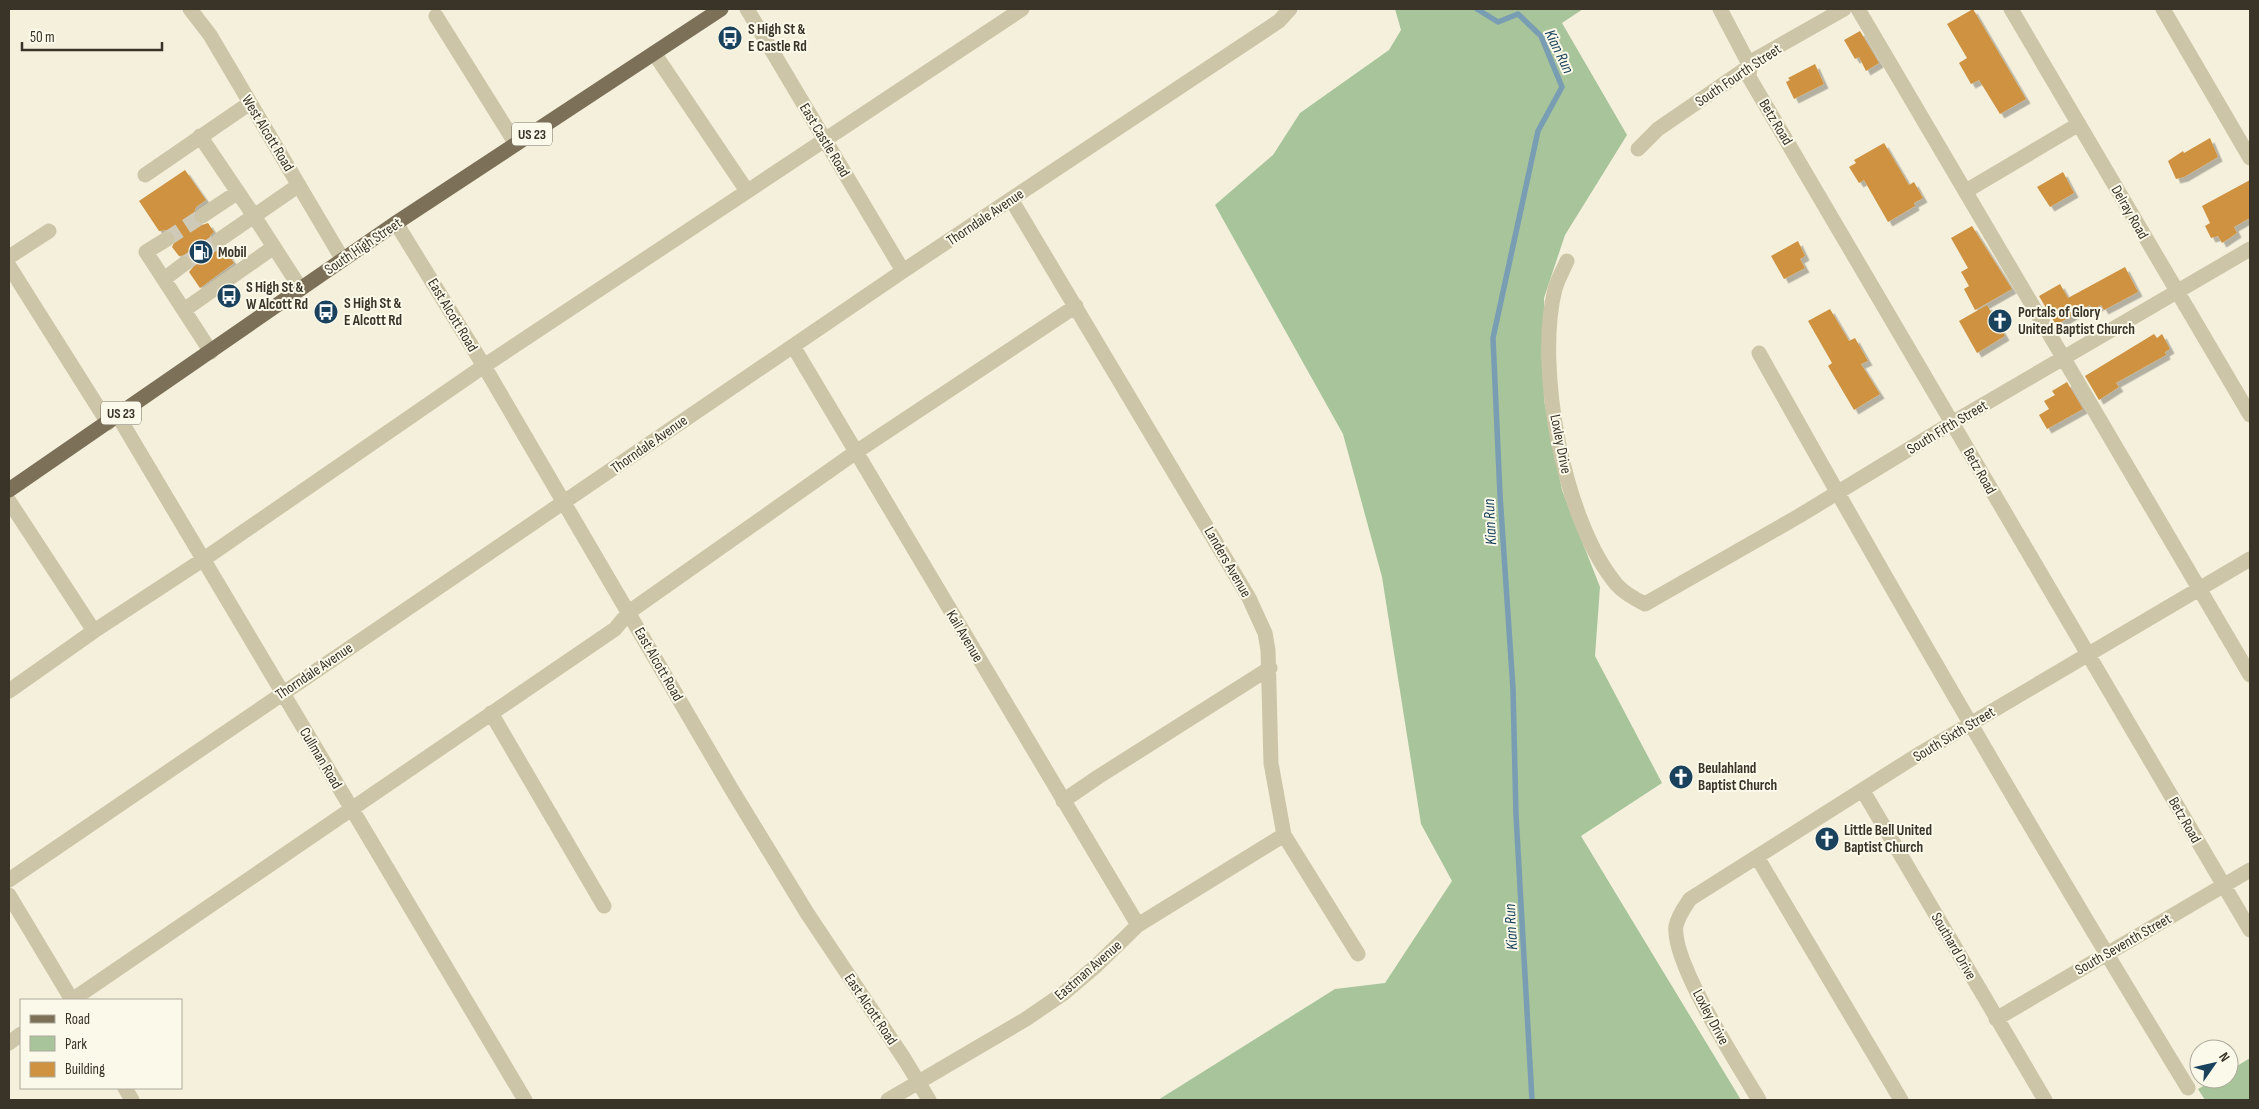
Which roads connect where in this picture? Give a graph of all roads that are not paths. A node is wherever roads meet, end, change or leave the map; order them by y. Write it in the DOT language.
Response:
graph roads {
  1 [pos="190,9"];
  2 [pos="721,9"];
  3 [pos="747,9"];
  4 [pos="1022,9"];
  5 [pos="1290,9"];
  6 [pos="1720,9"];
  7 [pos="1844,9"];
  8 [pos="1858,9"];
  9 [pos="2011,9"];
  10 [pos="2163,9"];
  11 [pos="436,16"];
  12 [pos="654,53"];
  13 [pos="1750,66"];
  14 [pos="250,103"];
  15 [pos="2079,124"];
  16 [pos="200,136"];
  17 [pos="824,140"];
  18 [pos="516,144"];
  19 [pos="1638,149"];
  20 [pos="2250,158"];
  21 [pos="145,175"];
  22 [pos="299,185"];
  23 [pos="747,191"];
  24 [pos="1966,191"];
  25 [pos="238,192"];
  26 [pos="1011,199"];
  27 [pos="202,216"];
  28 [pos="254,216"];
  29 [pos="396,223"];
  30 [pos="49,231"];
  31 [pos="167,239"];
  32 [pos="219,240"];
  33 [pos="274,247"];
  34 [pos="2250,249"];
  35 [pos="9,257"];
  36 [pos="343,260"];
  37 [pos="1568,261"];
  38 [pos="184,264"];
  39 [pos="9,266"];
  40 [pos="903,271"];
  41 [pos="164,279"];
  42 [pos="301,289"];
  43 [pos="2176,292"];
  44 [pos="1076,306"];
  45 [pos="184,310"];
  46 [pos="792,346"];
  47 [pos="211,352"];
  48 [pos="1759,353"];
  49 [pos="2065,359"];
  50 [pos="484,366"];
  51 [pos="2250,415"];
  52 [pos="113,419"];
  53 [pos="1952,423"];
  54 [pos="856,452"];
  55 [pos="11,484"];
  56 [pos="1837,493"];
  57 [pos="9,501"];
  58 [pos="563,502"];
  59 [pos="204,559"];
  60 [pos="2250,559"];
  61 [pos="2200,589"];
  62 [pos="1645,604"];
  63 [pos="629,612"];
  64 [pos="94,631"];
  65 [pos="2087,654"];
  66 [pos="1270,668"];
  67 [pos="2250,675"];
  68 [pos="9,691"];
  69 [pos="282,694"];
  70 [pos="491,714"];
  71 [pos="1971,723"];
  72 [pos="1863,791"];
  73 [pos="1063,802"];
  74 [pos="352,809"];
  75 [pos="1284,835"];
  76 [pos="1757,857"];
  77 [pos="2250,870"];
  78 [pos="9,880"];
  79 [pos="2223,886"];
  80 [pos="9,895"];
  81 [pos="604,906"];
  82 [pos="1138,925"];
  83 [pos="1676,928"];
  84 [pos="2250,930"];
  85 [pos="1358,954"];
  86 [pos="2106,954"];
  87 [pos="71,999"];
  88 [pos="73,999"];
  89 [pos="1996,1019"];
  90 [pos="20,1035"];
  91 [pos="9,1043"];
  92 [pos="918,1082"];
  93 [pos="2188,1088"];
  94 [pos="125,1089"];
  95 [pos="132,1100"];
  96 [pos="525,1100"];
  97 [pos="888,1100"];
  98 [pos="929,1100"];
  99 [pos="1759,1100"];
  100 [pos="1901,1100"];
  101 [pos="2045,1100"];
  1 -- 14 [label="street, West Alcott Road"];
  2 -- 12 [label="main road, South High Street / US 23"];
  3 -- 17 [label="street, East Castle Road"];
  4 -- 17 [label="street"];
  5 -- 26 [label="street, Thorndale Avenue"];
  6 -- 13 [label="street, Betz Road"];
  7 -- 13 [label="street, South Fourth Street"];
  8 -- 24 [label="street"];
  9 -- 15 [label="street, Delray Road"];
  10 -- 20 [label="street"];
  11 -- 18 [label="street"];
  12 -- 18 [label="main road, South High Street / US 23"];
  12 -- 23 [label="street"];
  13 -- 19 [label="street, South Fourth Street"];
  13 -- 53 [label="street, Betz Road"];
  14 -- 16 [label="street"];
  14 -- 22 [label="street, West Alcott Road"];
  15 -- 24 [label="street"];
  15 -- 43 [label="street, Delray Road"];
  16 -- 21 [label="street"];
  16 -- 25 [label="street"];
  17 -- 23 [label="street"];
  17 -- 40 [label="street, East Castle Road"];
  18 -- 29 [label="main road, South High Street / US 23"];
  22 -- 28 [label="street"];
  22 -- 36 [label="street, West Alcott Road"];
  23 -- 50 [label="street"];
  24 -- 49 [label="street"];
  25 -- 27 [label="street"];
  25 -- 28 [label="street"];
  26 -- 40 [label="street, Thorndale Avenue"];
  26 -- 44 [label="street, Landers Avenue"];
  28 -- 32 [label="street"];
  28 -- 33 [label="street"];
  29 -- 36 [label="main road, South High Street / US 23"];
  29 -- 50 [label="street, East Alcott Road"];
  30 -- 35 [label="street"];
  31 -- 41 [label="street"];
  33 -- 42 [label="street"];
  33 -- 45 [label="street"];
  34 -- 43 [label="street, South Fifth Street"];
  36 -- 42 [label="main road, South High Street / US 23"];
  37 -- 62 [label="street, Loxley Drive"];
  38 -- 41 [label="street"];
  39 -- 52 [label="street, Cullman Road"];
  40 -- 46 [label="street, Thorndale Avenue"];
  41 -- 45 [label="street"];
  42 -- 47 [label="main road, South High Street / US 23"];
  43 -- 49 [label="street, South Fifth Street"];
  43 -- 51 [label="street, Delray Road"];
  44 -- 54 [label="street"];
  44 -- 66 [label="street, Landers Avenue"];
  45 -- 47 [label="street"];
  46 -- 54 [label="street, Kail Avenue"];
  46 -- 58 [label="street, Thorndale Avenue"];
  47 -- 52 [label="main road, South High Street / US 23"];
  48 -- 56 [label="street"];
  49 -- 53 [label="street, South Fifth Street"];
  49 -- 61 [label="street"];
  50 -- 58 [label="street, East Alcott Road"];
  50 -- 59 [label="street"];
  52 -- 55 [label="main road, South High Street / US 23"];
  52 -- 59 [label="street, Cullman Road"];
  53 -- 56 [label="street, South Fifth Street"];
  53 -- 65 [label="street, Betz Road"];
  54 -- 63 [label="street"];
  54 -- 73 [label="street, Kail Avenue"];
  56 -- 62 [label="street, South Fifth Street"];
  56 -- 71 [label="street"];
  57 -- 64 [label="street"];
  58 -- 63 [label="street, East Alcott Road"];
  58 -- 69 [label="street, Thorndale Avenue"];
  59 -- 64 [label="street"];
  59 -- 69 [label="street, Cullman Road"];
  60 -- 61 [label="street, South Sixth Street"];
  61 -- 65 [label="street, South Sixth Street"];
  61 -- 67 [label="street"];
  63 -- 70 [label="street"];
  63 -- 92 [label="street, East Alcott Road"];
  64 -- 68 [label="street"];
  65 -- 71 [label="street, South Sixth Street"];
  65 -- 79 [label="street, Betz Road"];
  66 -- 73 [label="street"];
  66 -- 75 [label="street, Landers Avenue"];
  69 -- 74 [label="street, Cullman Road"];
  69 -- 78 [label="street, Thorndale Avenue"];
  70 -- 74 [label="street"];
  70 -- 81 [label="street"];
  71 -- 72 [label="street, South Sixth Street"];
  71 -- 86 [label="street"];
  72 -- 76 [label="street, South Sixth Street"];
  72 -- 89 [label="street, Southard Drive"];
  73 -- 82 [label="street, Kail Avenue"];
  74 -- 88 [label="street"];
  74 -- 96 [label="street, Cullman Road"];
  75 -- 82 [label="street, Eastman Avenue"];
  75 -- 85 [label="street, Landers Avenue"];
  76 -- 83 [label="street, South Sixth Street"];
  76 -- 100 [label="street"];
  77 -- 79 [label="street, South Seventh Street"];
  79 -- 84 [label="street, Betz Road"];
  79 -- 86 [label="street, South Seventh Street"];
  80 -- 87 [label="street"];
  82 -- 92 [label="street, Eastman Avenue"];
  83 -- 99 [label="street, Loxley Drive"];
  86 -- 89 [label="street, South Seventh Street"];
  86 -- 93 [label="street"];
  89 -- 101 [label="street, Southard Drive"];
  90 -- 91 [label="street"];
  92 -- 97 [label="street, Eastman Avenue"];
  92 -- 98 [label="street, East Alcott Road"];
  94 -- 95 [label="street"];
}
